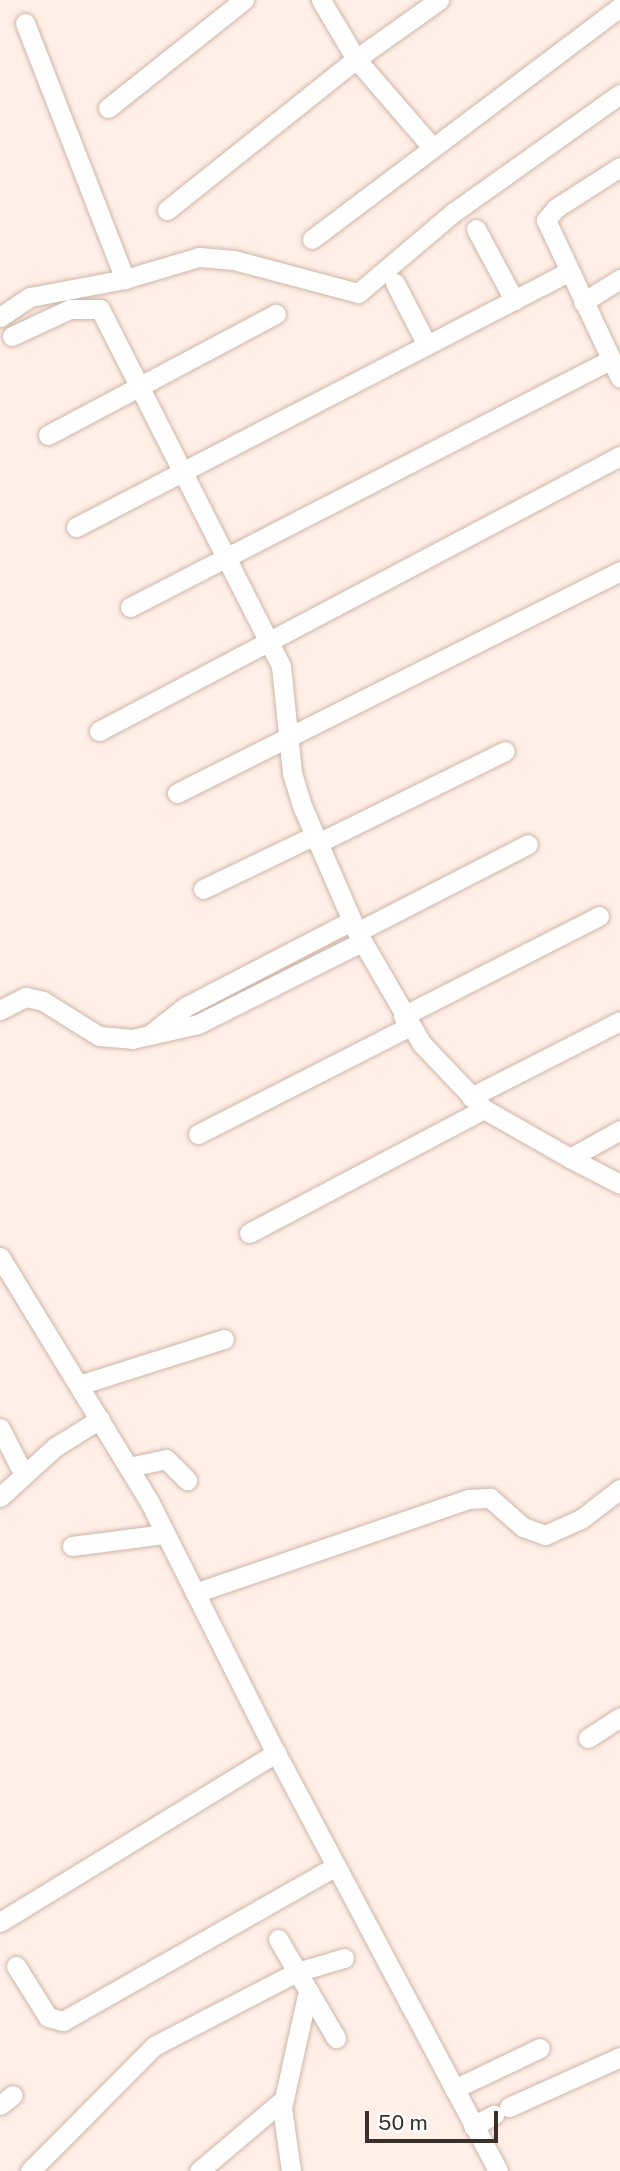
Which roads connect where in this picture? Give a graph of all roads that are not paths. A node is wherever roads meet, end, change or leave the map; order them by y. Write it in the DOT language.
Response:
graph roads {
  1 [pos="244,0"];
  2 [pos="321,0"];
  3 [pos="439,0"];
  4 [pos="620,7"];
  5 [pos="25,23"];
  6 [pos="356,59"];
  7 [pos="620,94"];
  8 [pos="108,108"];
  9 [pos="430,146"];
  10 [pos="620,167"];
  11 [pos="167,210"];
  12 [pos="476,229"];
  13 [pos="312,239"];
  14 [pos="568,272"];
  15 [pos="125,279"];
  16 [pos="620,279"];
  17 [pos="395,283"];
  18 [pos="514,300"];
  19 [pos="583,302"];
  20 [pos="276,314"];
  21 [pos="0,317"];
  22 [pos="12,336"];
  23 [pos="427,345"];
  24 [pos="610,360"];
  25 [pos="620,378"];
  26 [pos="140,386"];
  27 [pos="48,435"];
  28 [pos="620,456"];
  29 [pos="183,472"];
  30 [pos="76,527"];
  31 [pos="227,557"];
  32 [pos="620,571"];
  33 [pos="130,607"];
  34 [pos="270,641"];
  35 [pos="99,732"];
  36 [pos="290,735"];
  37 [pos="505,751"];
  38 [pos="177,793"];
  39 [pos="316,839"];
  40 [pos="528,844"];
  41 [pos="202,889"];
  42 [pos="599,916"];
  43 [pos="357,932"];
  44 [pos="235,980"];
  45 [pos="246,1000"];
  46 [pos="0,1010"];
  47 [pos="407,1021"];
  48 [pos="620,1021"];
  49 [pos="152,1033"];
  50 [pos="477,1103"];
  51 [pos="620,1130"];
  52 [pos="198,1133"];
  53 [pos="570,1158"];
  54 [pos="619,1182"];
  55 [pos="249,1233"];
  56 [pos="0,1257"];
  57 [pos="224,1339"];
  58 [pos="79,1385"];
  59 [pos="100,1419"];
  60 [pos="0,1428"];
  61 [pos="129,1467"];
  62 [pos="23,1473"];
  63 [pos="187,1480"];
  64 [pos="620,1489"];
  65 [pos="0,1497"];
  66 [pos="165,1534"];
  67 [pos="72,1546"];
  68 [pos="195,1593"];
  69 [pos="620,1717"];
  70 [pos="588,1738"];
  71 [pos="276,1753"];
  72 [pos="336,1867"];
  73 [pos="0,1922"];
  74 [pos="278,1939"];
  75 [pos="344,1958"];
  76 [pos="16,1966"];
  77 [pos="297,1972"];
  78 [pos="308,1991"];
  79 [pos="336,2038"];
  80 [pos="540,2048"];
  81 [pos="620,2057"];
  82 [pos="454,2089"];
  83 [pos="283,2100"];
  84 [pos="473,2126"];
  85 [pos="30,2171"];
  86 [pos="199,2171"];
  87 [pos="291,2171"];
  88 [pos="497,2171"];
  1 -- 8 [label="street"];
  2 -- 6 [label="street"];
  3 -- 6 [label="street"];
  4 -- 9 [label="street"];
  5 -- 15 [label="street"];
  6 -- 9 [label="street"];
  6 -- 11 [label="street"];
  7 -- 15 [label="street"];
  9 -- 13 [label="street"];
  10 -- 14 [label="street"];
  12 -- 18 [label="street"];
  14 -- 18 [label="street"];
  14 -- 19 [label="street"];
  15 -- 21 [label="street"];
  16 -- 19 [label="street"];
  17 -- 23 [label="street"];
  18 -- 23 [label="street"];
  19 -- 24 [label="street"];
  20 -- 26 [label="street"];
  22 -- 26 [label="street"];
  23 -- 29 [label="street"];
  24 -- 25 [label="street"];
  24 -- 31 [label="street"];
  26 -- 27 [label="street"];
  26 -- 29 [label="street"];
  28 -- 34 [label="street"];
  29 -- 30 [label="street"];
  29 -- 31 [label="street"];
  31 -- 33 [label="street"];
  31 -- 34 [label="street"];
  32 -- 36 [label="street"];
  34 -- 35 [label="street"];
  34 -- 36 [label="street"];
  36 -- 38 [label="street"];
  36 -- 39 [label="street"];
  37 -- 39 [label="street"];
  39 -- 41 [label="street"];
  39 -- 43 [label="street"];
  40 -- 43 [label="street"];
  42 -- 47 [label="street"];
  43 -- 44 [label="street"];
  43 -- 45 [label="street"];
  43 -- 47 [label="street"];
  44 -- 45 [label="street"];
  44 -- 49 [label="street"];
  45 -- 49 [label="street"];
  46 -- 49 [label="street"];
  47 -- 50 [label="street"];
  47 -- 52 [label="street"];
  48 -- 50 [label="street"];
  50 -- 53 [label="street"];
  50 -- 55 [label="street"];
  51 -- 53 [label="street"];
  53 -- 54 [label="street"];
  56 -- 58 [label="street"];
  57 -- 58 [label="street"];
  58 -- 59 [label="street"];
  59 -- 61 [label="street"];
  59 -- 62 [label="street"];
  60 -- 62 [label="street"];
  61 -- 63 [label="street"];
  61 -- 66 [label="street"];
  62 -- 65 [label="street"];
  64 -- 68 [label="street"];
  66 -- 67 [label="street"];
  66 -- 68 [label="street"];
  68 -- 71 [label="street"];
  69 -- 70 [label="street"];
  71 -- 72 [label="street"];
  71 -- 73 [label="street"];
  72 -- 76 [label="street"];
  72 -- 82 [label="street"];
  74 -- 77 [label="street"];
  75 -- 77 [label="street"];
  77 -- 78 [label="street"];
  77 -- 85 [label="street"];
  78 -- 79 [label="street"];
  78 -- 83 [label="street"];
  80 -- 82 [label="street"];
  81 -- 84 [label="street"];
  82 -- 84 [label="street"];
  83 -- 86 [label="street"];
  83 -- 87 [label="street"];
  84 -- 88 [label="street"];
}
